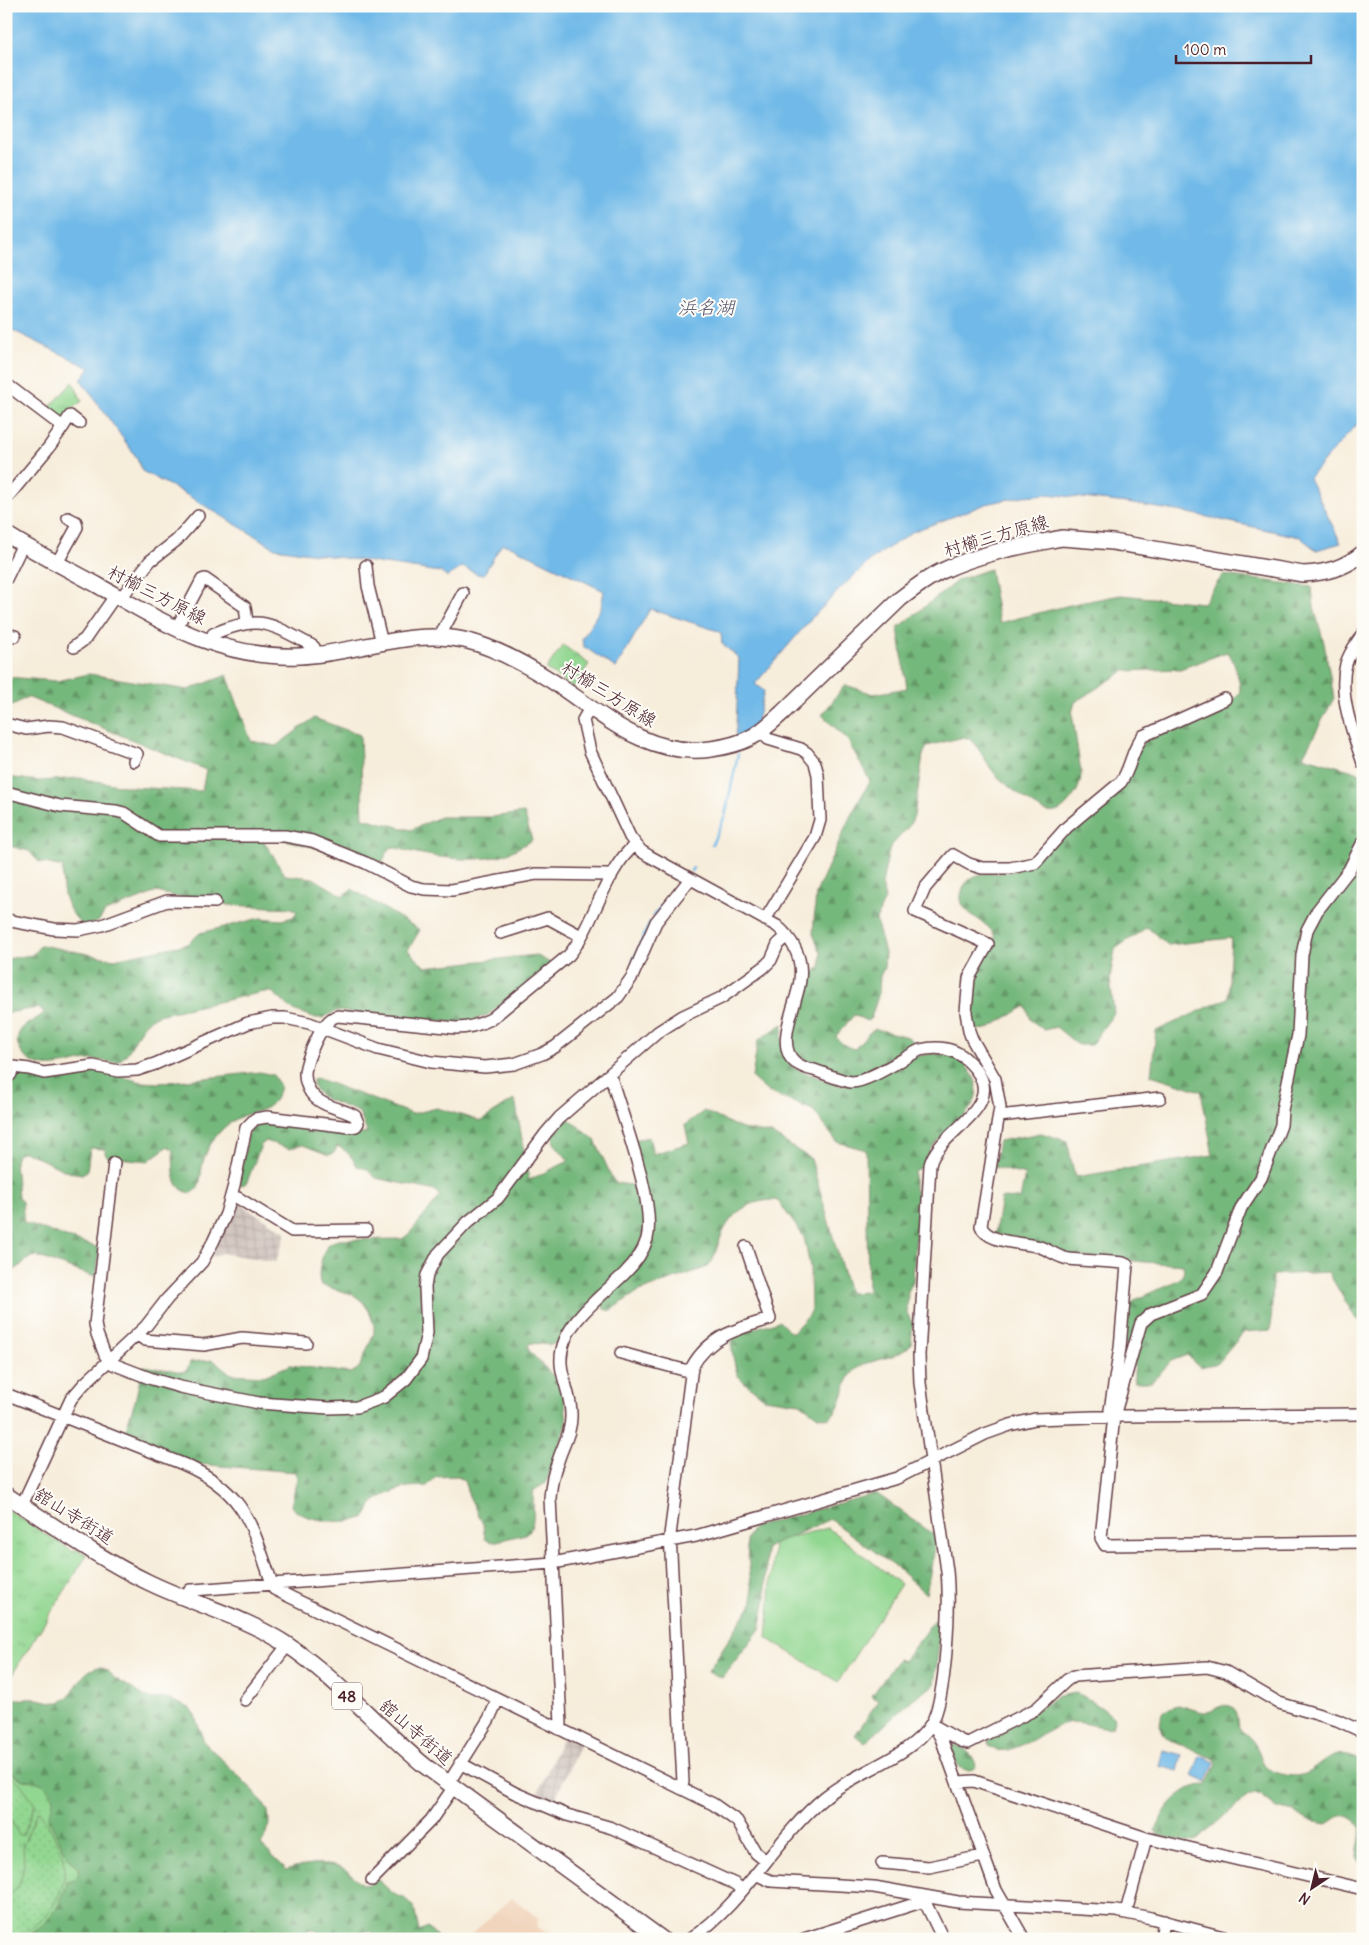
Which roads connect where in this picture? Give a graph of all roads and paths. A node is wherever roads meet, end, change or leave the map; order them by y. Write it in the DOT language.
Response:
graph roads {
  1 [pos="6,384"];
  2 [pos="79,423"];
  3 [pos="63,427"];
  4 [pos="6,499"];
  5 [pos="198,516"];
  6 [pos="68,518"];
  7 [pos="6,534"];
  8 [pos="23,544"];
  9 [pos="1363,553"];
  10 [pos="57,563"];
  11 [pos="366,566"];
  12 [pos="6,578"];
  13 [pos="463,593"];
  14 [pos="118,597"];
  15 [pos="248,622"];
  16 [pos="176,629"];
  17 [pos="1363,633"];
  18 [pos="442,637"];
  19 [pos="209,643"];
  20 [pos="382,643"];
  21 [pos="74,647"];
  22 [pos="316,655"];
  23 [pos="1225,699"];
  24 [pos="590,708"];
  25 [pos="6,724"];
  26 [pos="761,731"];
  27 [pos="134,761"];
  28 [pos="1363,762"];
  29 [pos="6,792"];
  30 [pos="1363,842"];
  31 [pos="635,845"];
  32 [pos="611,877"];
  33 [pos="690,879"];
  34 [pos="215,902"];
  35 [pos="6,920"];
  36 [pos="765,920"];
  37 [pos="501,932"];
  38 [pos="581,936"];
  39 [pos="787,936"];
  40 [pos="322,1028"];
  41 [pos="9,1067"];
  42 [pos="607,1076"];
  43 [pos="6,1079"];
  44 [pos="997,1088"];
  45 [pos="983,1092"];
  46 [pos="1160,1098"];
  47 [pos="1000,1116"];
  48 [pos="114,1163"];
  49 [pos="231,1196"];
  50 [pos="366,1230"];
  51 [pos="746,1247"];
  52 [pos="138,1335"];
  53 [pos="306,1344"];
  54 [pos="621,1352"];
  55 [pos="110,1360"];
  56 [pos="692,1370"];
  57 [pos="6,1394"];
  58 [pos="1363,1414"];
  59 [pos="62,1416"];
  60 [pos="1114,1416"];
  61 [pos="931,1462"];
  62 [pos="6,1495"];
  63 [pos="22,1505"];
  64 [pos="670,1541"];
  65 [pos="1363,1542"];
  66 [pos="553,1563"];
  67 [pos="272,1584"];
  68 [pos="186,1598"];
  69 [pos="287,1646"];
  70 [pos="498,1699"];
  71 [pos="246,1700"];
  72 [pos="931,1724"];
  73 [pos="559,1729"];
  74 [pos="1363,1732"];
  75 [pos="460,1763"];
  76 [pos="958,1782"];
  77 [pos="451,1786"];
  78 [pos="680,1788"];
  79 [pos="1146,1838"];
  80 [pos="983,1856"];
  81 [pos="766,1861"];
  82 [pos="882,1863"];
  83 [pos="755,1874"];
  84 [pos="372,1880"];
  85 [pos="1363,1889"];
  86 [pos="742,1890"];
  87 [pos="923,1898"];
  88 [pos="1004,1905"];
  89 [pos="1126,1912"];
  90 [pos="1164,1921"];
  91 [pos="662,1939"];
  92 [pos="690,1939"];
  93 [pos="804,1939"];
  94 [pos="944,1939"];
  95 [pos="1024,1939"];
  96 [pos="1161,1939"];
  97 [pos="1231,1939"];
  1 -- 3 [label="street"];
  2 -- 3 [label="street"];
  3 -- 4 [label="street"];
  5 -- 14 [label="street"];
  6 -- 10 [label="street"];
  7 -- 8 [label="main road, 村櫛三方原線"];
  8 -- 10 [label="main road, 村櫛三方原線"];
  8 -- 12 [label="street"];
  9 -- 26 [label="main road, 村櫛三方原線"];
  10 -- 14 [label="main road, 村櫛三方原線"];
  11 -- 20 [label="street"];
  13 -- 18 [label="street"];
  14 -- 16 [label="main road, 村櫛三方原線"];
  14 -- 21 [label="street"];
  15 -- 16 [label="street"];
  15 -- 19 [label="street"];
  15 -- 22 [label="street"];
  16 -- 19 [label="main road, 村櫛三方原線"];
  17 -- 28 [label="street"];
  18 -- 20 [label="main road, 村櫛三方原線"];
  18 -- 24 [label="main road, 村櫛三方原線"];
  19 -- 22 [label="main road, 村櫛三方原線"];
  20 -- 22 [label="main road, 村櫛三方原線"];
  23 -- 44 [label="street"];
  24 -- 26 [label="main road, 村櫛三方原線"];
  24 -- 31 [label="street"];
  25 -- 27 [label="street"];
  26 -- 36 [label="street"];
  29 -- 32 [label="street"];
  30 -- 60 [label="street"];
  31 -- 32 [label="street"];
  31 -- 33 [label="street"];
  32 -- 38 [label="street"];
  33 -- 36 [label="street"];
  33 -- 40 [label="street"];
  34 -- 35 [label="street"];
  36 -- 39 [label="street"];
  37 -- 38 [label="street"];
  38 -- 40 [label="street"];
  39 -- 42 [label="street"];
  39 -- 45 [label="street"];
  40 -- 41 [label="street"];
  40 -- 49 [label="street"];
  41 -- 43 [label="street"];
  42 -- 55 [label="street"];
  42 -- 66 [label="street"];
  44 -- 45 [label="street"];
  44 -- 47 [label="street"];
  45 -- 61 [label="street"];
  46 -- 47 [label="street"];
  47 -- 60 [label="street"];
  48 -- 55 [label="street"];
  49 -- 50 [label="street"];
  49 -- 52 [label="street"];
  51 -- 56 [label="street"];
  52 -- 53 [label="street"];
  52 -- 55 [label="street"];
  54 -- 56 [label="street"];
  55 -- 59 [label="street"];
  56 -- 64 [label="street"];
  57 -- 59 [label="street"];
  58 -- 60 [label="street"];
  59 -- 63 [label="street"];
  59 -- 67 [label="street"];
  60 -- 61 [label="street"];
  60 -- 65 [label="street"];
  61 -- 64 [label="street"];
  61 -- 72 [label="street"];
  62 -- 63 [label="main road, 舘山寺街道 / 48"];
  63 -- 68 [label="main road, 舘山寺街道 / 48"];
  64 -- 66 [label="street"];
  64 -- 78 [label="street"];
  66 -- 67 [label="street"];
  66 -- 73 [label="street"];
  67 -- 68 [label="street"];
  67 -- 70 [label="street"];
  68 -- 69 [label="main road, 舘山寺街道 / 48"];
  69 -- 71 [label="street"];
  69 -- 77 [label="main road, 舘山寺街道 / 48"];
  70 -- 73 [label="street"];
  70 -- 75 [label="street"];
  72 -- 74 [label="street"];
  72 -- 76 [label="street"];
  72 -- 81 [label="street"];
  73 -- 78 [label="street"];
  75 -- 77 [label="street"];
  75 -- 86 [label="street"];
  76 -- 79 [label="street"];
  76 -- 80 [label="street"];
  77 -- 84 [label="street"];
  77 -- 91 [label="main road, 舘山寺街道 / 48"];
  78 -- 81 [label="street"];
  79 -- 85 [label="street"];
  79 -- 89 [label="street"];
  80 -- 82 [label="street"];
  80 -- 88 [label="street"];
  81 -- 83 [label="street"];
  83 -- 86 [label="street"];
  83 -- 87 [label="street"];
  86 -- 92 [label="street"];
  87 -- 88 [label="street"];
  87 -- 93 [label="street"];
  87 -- 94 [label="street"];
  88 -- 89 [label="street"];
  88 -- 95 [label="street"];
  89 -- 90 [label="street"];
  90 -- 96 [label="street"];
  90 -- 97 [label="street"];
}
